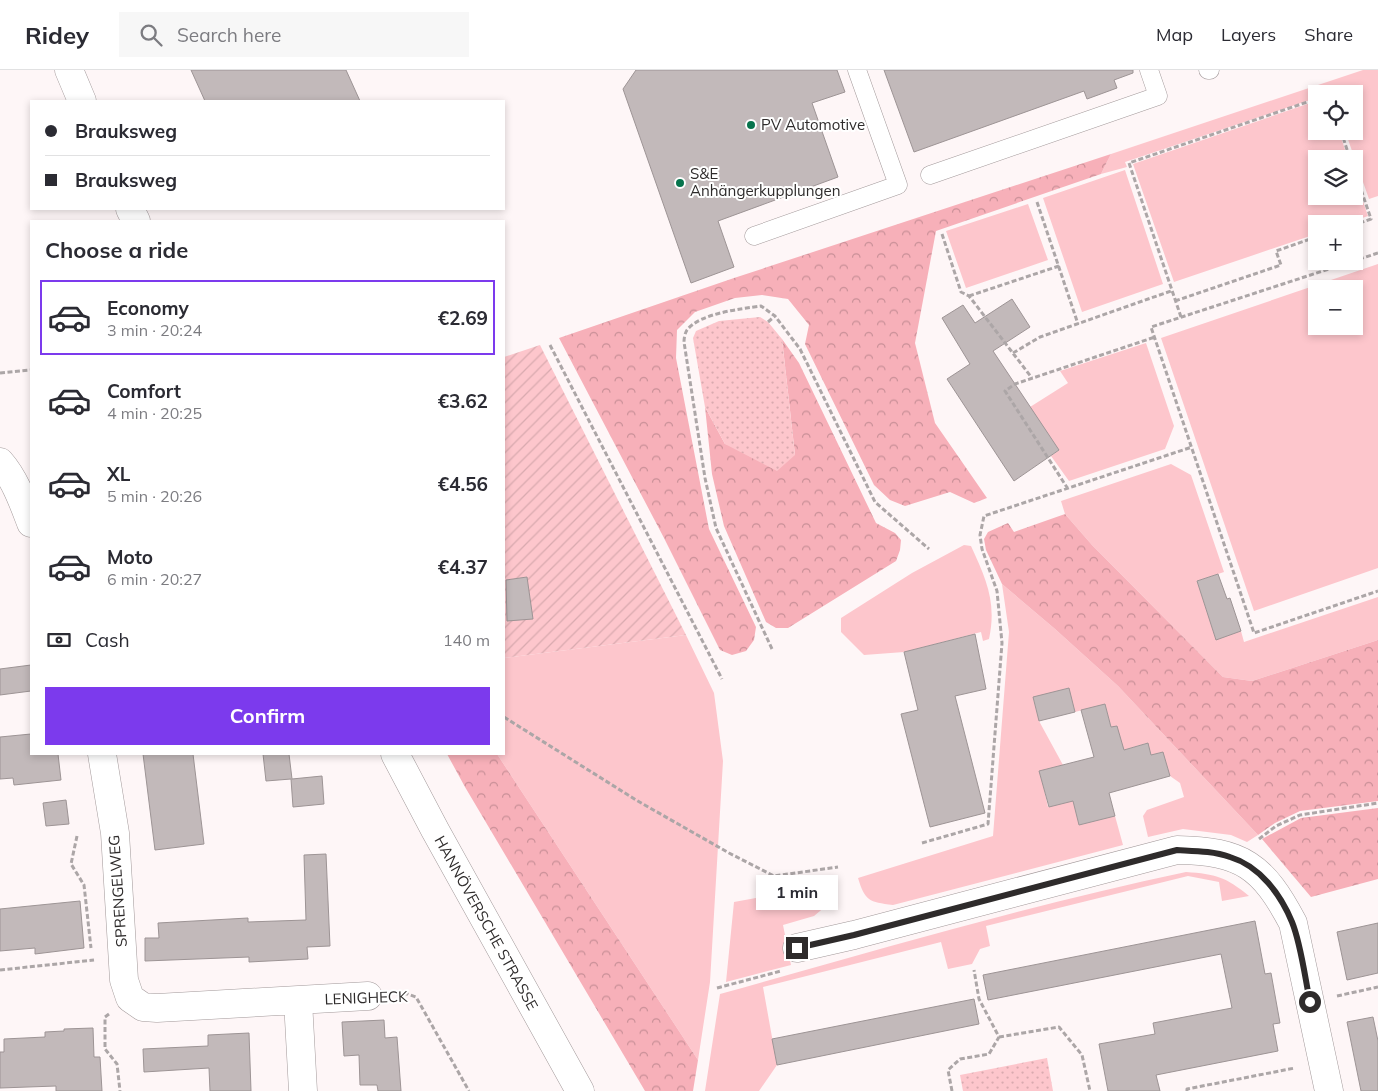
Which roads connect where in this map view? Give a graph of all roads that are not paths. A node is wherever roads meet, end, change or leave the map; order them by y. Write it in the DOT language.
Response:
graph roads {
  1 [pos="68,70"];
  2 [pos="857,70"];
  3 [pos="1148,70"];
  4 [pos="82,100"];
  5 [pos="930,175"];
  6 [pos="754,236"];
  7 [pos="0,462"];
  8 [pos="30,519"];
  9 [pos="102,755"];
  10 [pos="396,755"];
  11 [pos="797,948"];
  12 [pos="368,996"];
  13 [pos="298,1001"];
  14 [pos="157,1008"];
  15 [pos="304,1091"];
  16 [pos="580,1091"];
  17 [pos="1329,1091"];
  1 -- 4 [label="street"];
  2 -- 6 [label="lane"];
  3 -- 5 [label="lane"];
  7 -- 8 [label="street"];
  9 -- 14 [label="street, SPRENGELWEG"];
  10 -- 16 [label="street, HANNÖVERSCHE STRASSE"];
  11 -- 17 [label="street"];
  12 -- 13 [label="street, LENIGHECK"];
  13 -- 14 [label="street, LENIGHECK"];
  13 -- 15 [label="street"];
}
